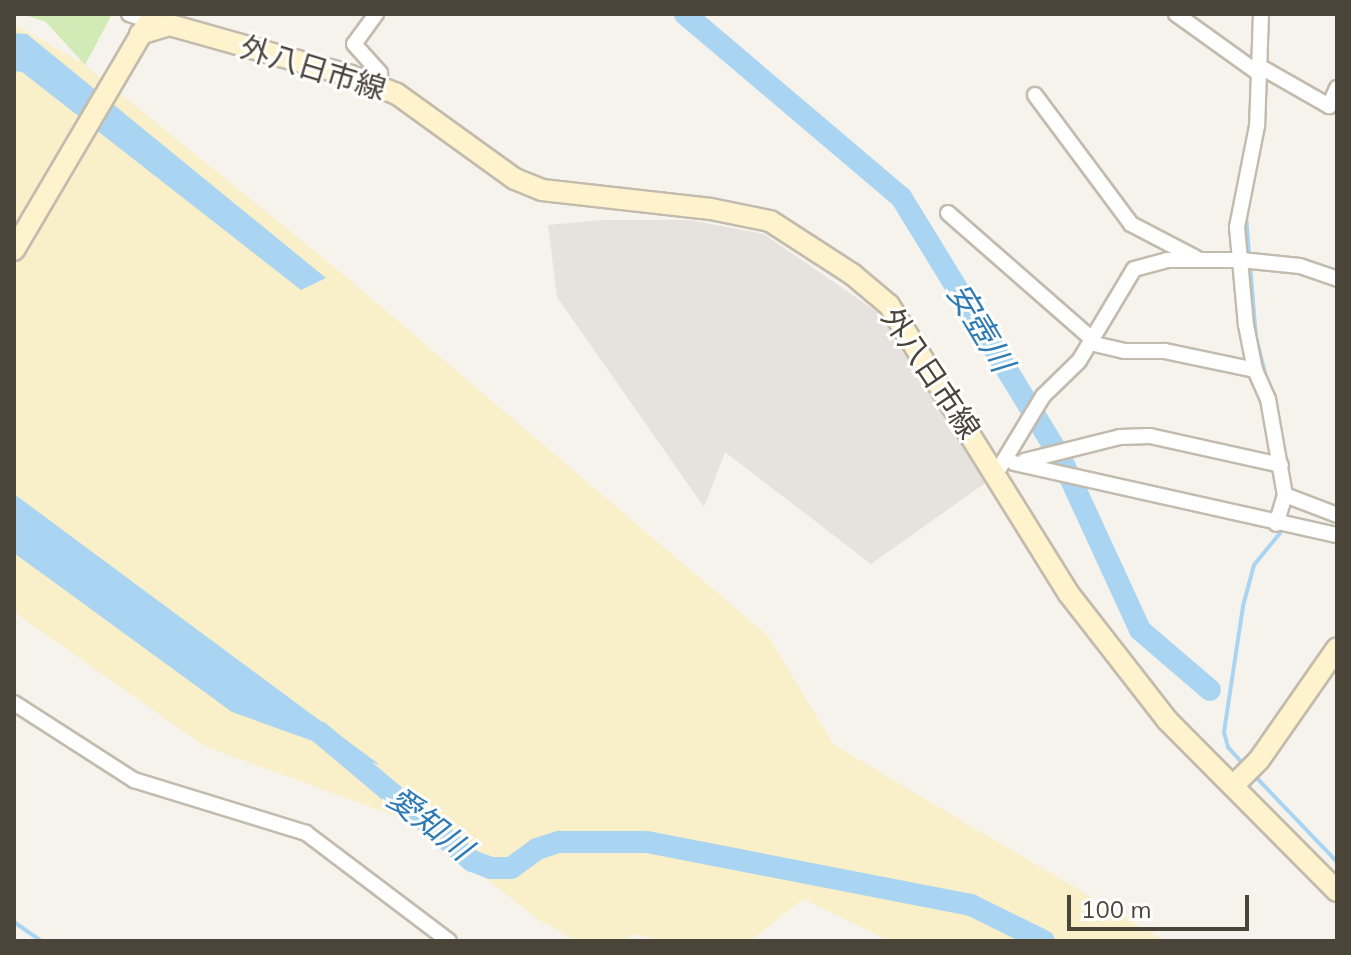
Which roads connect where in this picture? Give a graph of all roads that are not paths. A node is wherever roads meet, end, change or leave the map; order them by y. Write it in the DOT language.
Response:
graph roads {
  1 [pos="129,14"];
  2 [pos="376,14"];
  3 [pos="1176,14"];
  4 [pos="1261,14"];
  5 [pos="147,23"];
  6 [pos="1259,70"];
  7 [pos="381,88"];
  8 [pos="1337,88"];
  9 [pos="1035,95"];
  10 [pos="948,213"];
  11 [pos="14,250"];
  12 [pos="1200,260"];
  13 [pos="1241,260"];
  14 [pos="1337,279"];
  15 [pos="1091,341"];
  16 [pos="1255,370"];
  17 [pos="1281,465"];
  18 [pos="1005,468"];
  19 [pos="1285,495"];
  20 [pos="1337,515"];
  21 [pos="1276,524"];
  22 [pos="1337,535"];
  23 [pos="1337,648"];
  24 [pos="14,703"];
  25 [pos="1246,773"];
  26 [pos="1337,891"];
  27 [pos="449,941"];
  1 -- 5 [label="street"];
  2 -- 7 [label="street"];
  3 -- 6 [label="street"];
  4 -- 6 [label="street"];
  5 -- 7 [label="main road, 外八日市線"];
  5 -- 11 [label="main road"];
  6 -- 8 [label="street"];
  6 -- 13 [label="street"];
  7 -- 18 [label="main road, 外八日市線"];
  9 -- 12 [label="street"];
  10 -- 15 [label="street"];
  12 -- 13 [label="street"];
  12 -- 15 [label="street"];
  13 -- 14 [label="street"];
  13 -- 16 [label="street"];
  15 -- 16 [label="street"];
  15 -- 18 [label="street"];
  16 -- 17 [label="street"];
  17 -- 18 [label="street"];
  17 -- 19 [label="street"];
  18 -- 21 [label="street"];
  18 -- 25 [label="main road, 外八日市線"];
  19 -- 20 [label="street"];
  19 -- 21 [label="street"];
  21 -- 22 [label="street"];
  23 -- 25 [label="main road"];
  24 -- 27 [label="street"];
  25 -- 26 [label="main road, 外八日市線"];
}
